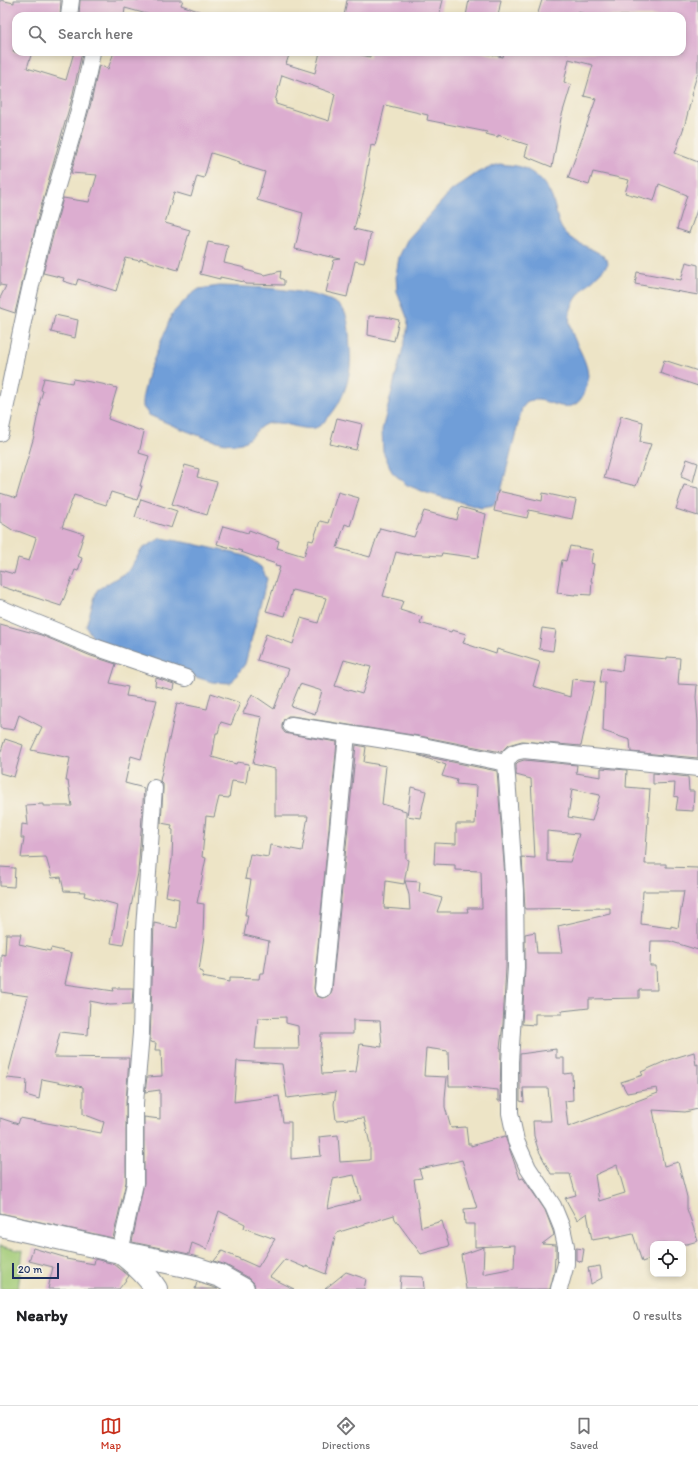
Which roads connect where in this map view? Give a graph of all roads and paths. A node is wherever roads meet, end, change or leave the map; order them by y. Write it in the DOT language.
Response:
graph roads {
  1 [pos="91,56"];
  2 [pos="0,433"];
  3 [pos="0,608"];
  4 [pos="186,678"];
  5 [pos="291,725"];
  6 [pos="347,734"];
  7 [pos="506,763"];
  8 [pos="698,768"];
  9 [pos="154,788"];
  10 [pos="323,989"];
  11 [pos="0,1225"];
  12 [pos="120,1252"];
  13 [pos="156,1289"];
  14 [pos="243,1289"];
  15 [pos="559,1289"];
  1 -- 2 [label="street"];
  3 -- 4 [label="street"];
  5 -- 6 [label="street"];
  6 -- 7 [label="street"];
  6 -- 10 [label="street"];
  7 -- 8 [label="street"];
  7 -- 15 [label="street"];
  9 -- 12 [label="street"];
  11 -- 12 [label="main road"];
  12 -- 13 [label="main road"];
  12 -- 14 [label="main road"];
}
